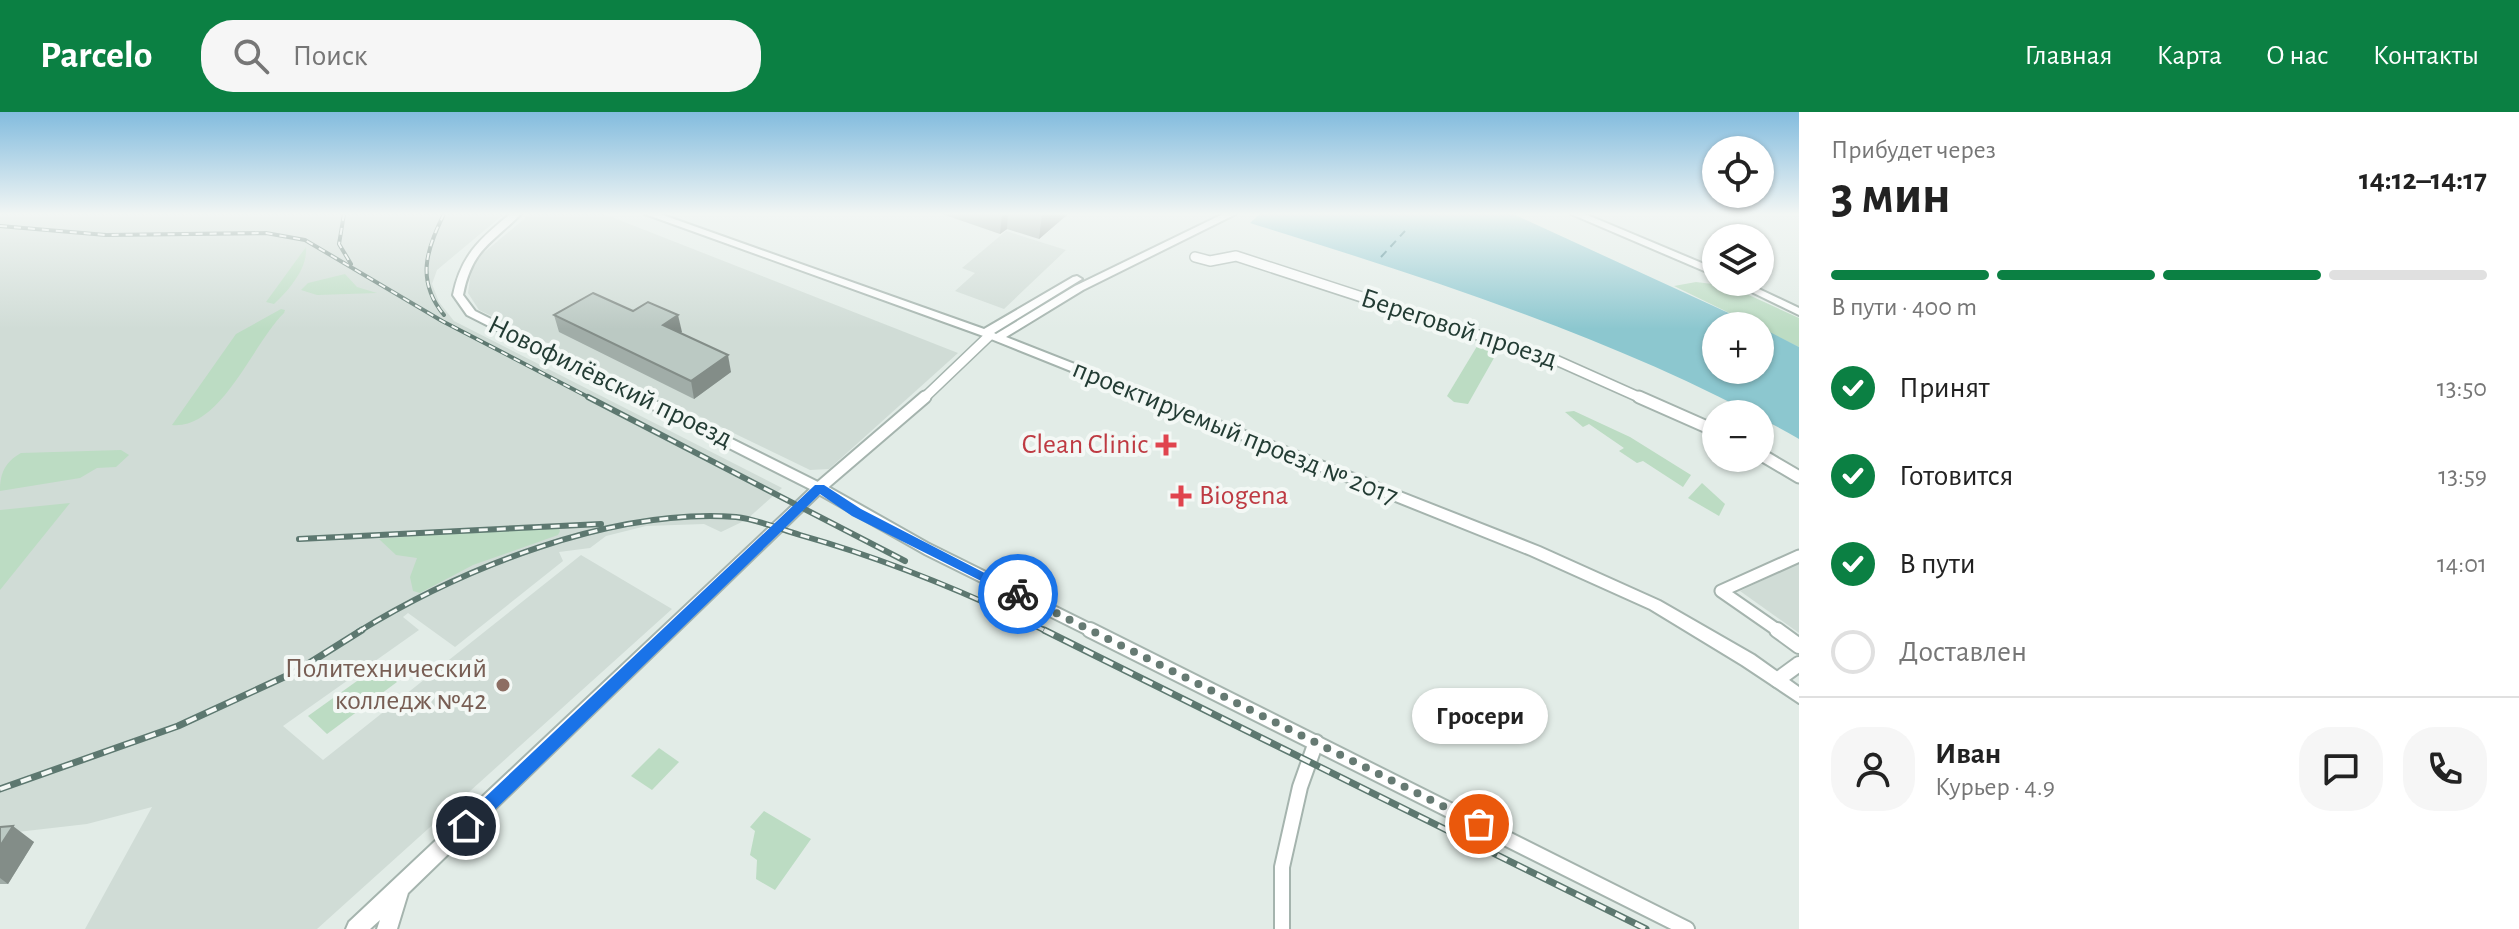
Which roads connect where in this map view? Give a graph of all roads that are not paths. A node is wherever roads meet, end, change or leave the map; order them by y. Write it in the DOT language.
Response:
graph roads {
  1 [pos="472,252"];
  2 [pos="756,252"];
  3 [pos="1144,252"];
  4 [pos="1666,252"];
  5 [pos="1195,257"];
  6 [pos="1702,267"];
  7 [pos="1765,296"];
  8 [pos="1799,312"];
  9 [pos="990,336"];
  10 [pos="1702,425"];
  11 [pos="1774,462"];
  12 [pos="1799,477"];
  13 [pos="819,488"];
  14 [pos="1799,556"];
  15 [pos="1799,646"];
  16 [pos="1799,664"];
  17 [pos="1777,680"];
  18 [pos="1799,696"];
  19 [pos="1316,742"];
  20 [pos="399,890"];
  21 [pos="356,929"];
  22 [pos="387,929"];
  23 [pos="1282,929"];
  24 [pos="1687,929"];
  1 -- 13 [label="street, Новофилёвский проезд"];
  2 -- 9 [label="street, проектируемый проезд № 2017"];
  3 -- 9 [label="street"];
  4 -- 6 [label="street"];
  5 -- 10 [label="street, Береговой проезд"];
  7 -- 8 [label="street"];
  9 -- 13 [label="street"];
  9 -- 17 [label="street, проектируемый проезд № 2017"];
  11 -- 12 [label="street"];
  13 -- 19 [label="street"];
  13 -- 20 [label="street"];
  14 -- 15 [label="street"];
  16 -- 17 [label="street"];
  17 -- 18 [label="street, проектируемый проезд № 2017"];
  19 -- 23 [label="street"];
  19 -- 24 [label="street"];
  20 -- 21 [label="street"];
  20 -- 22 [label="street"];
}
